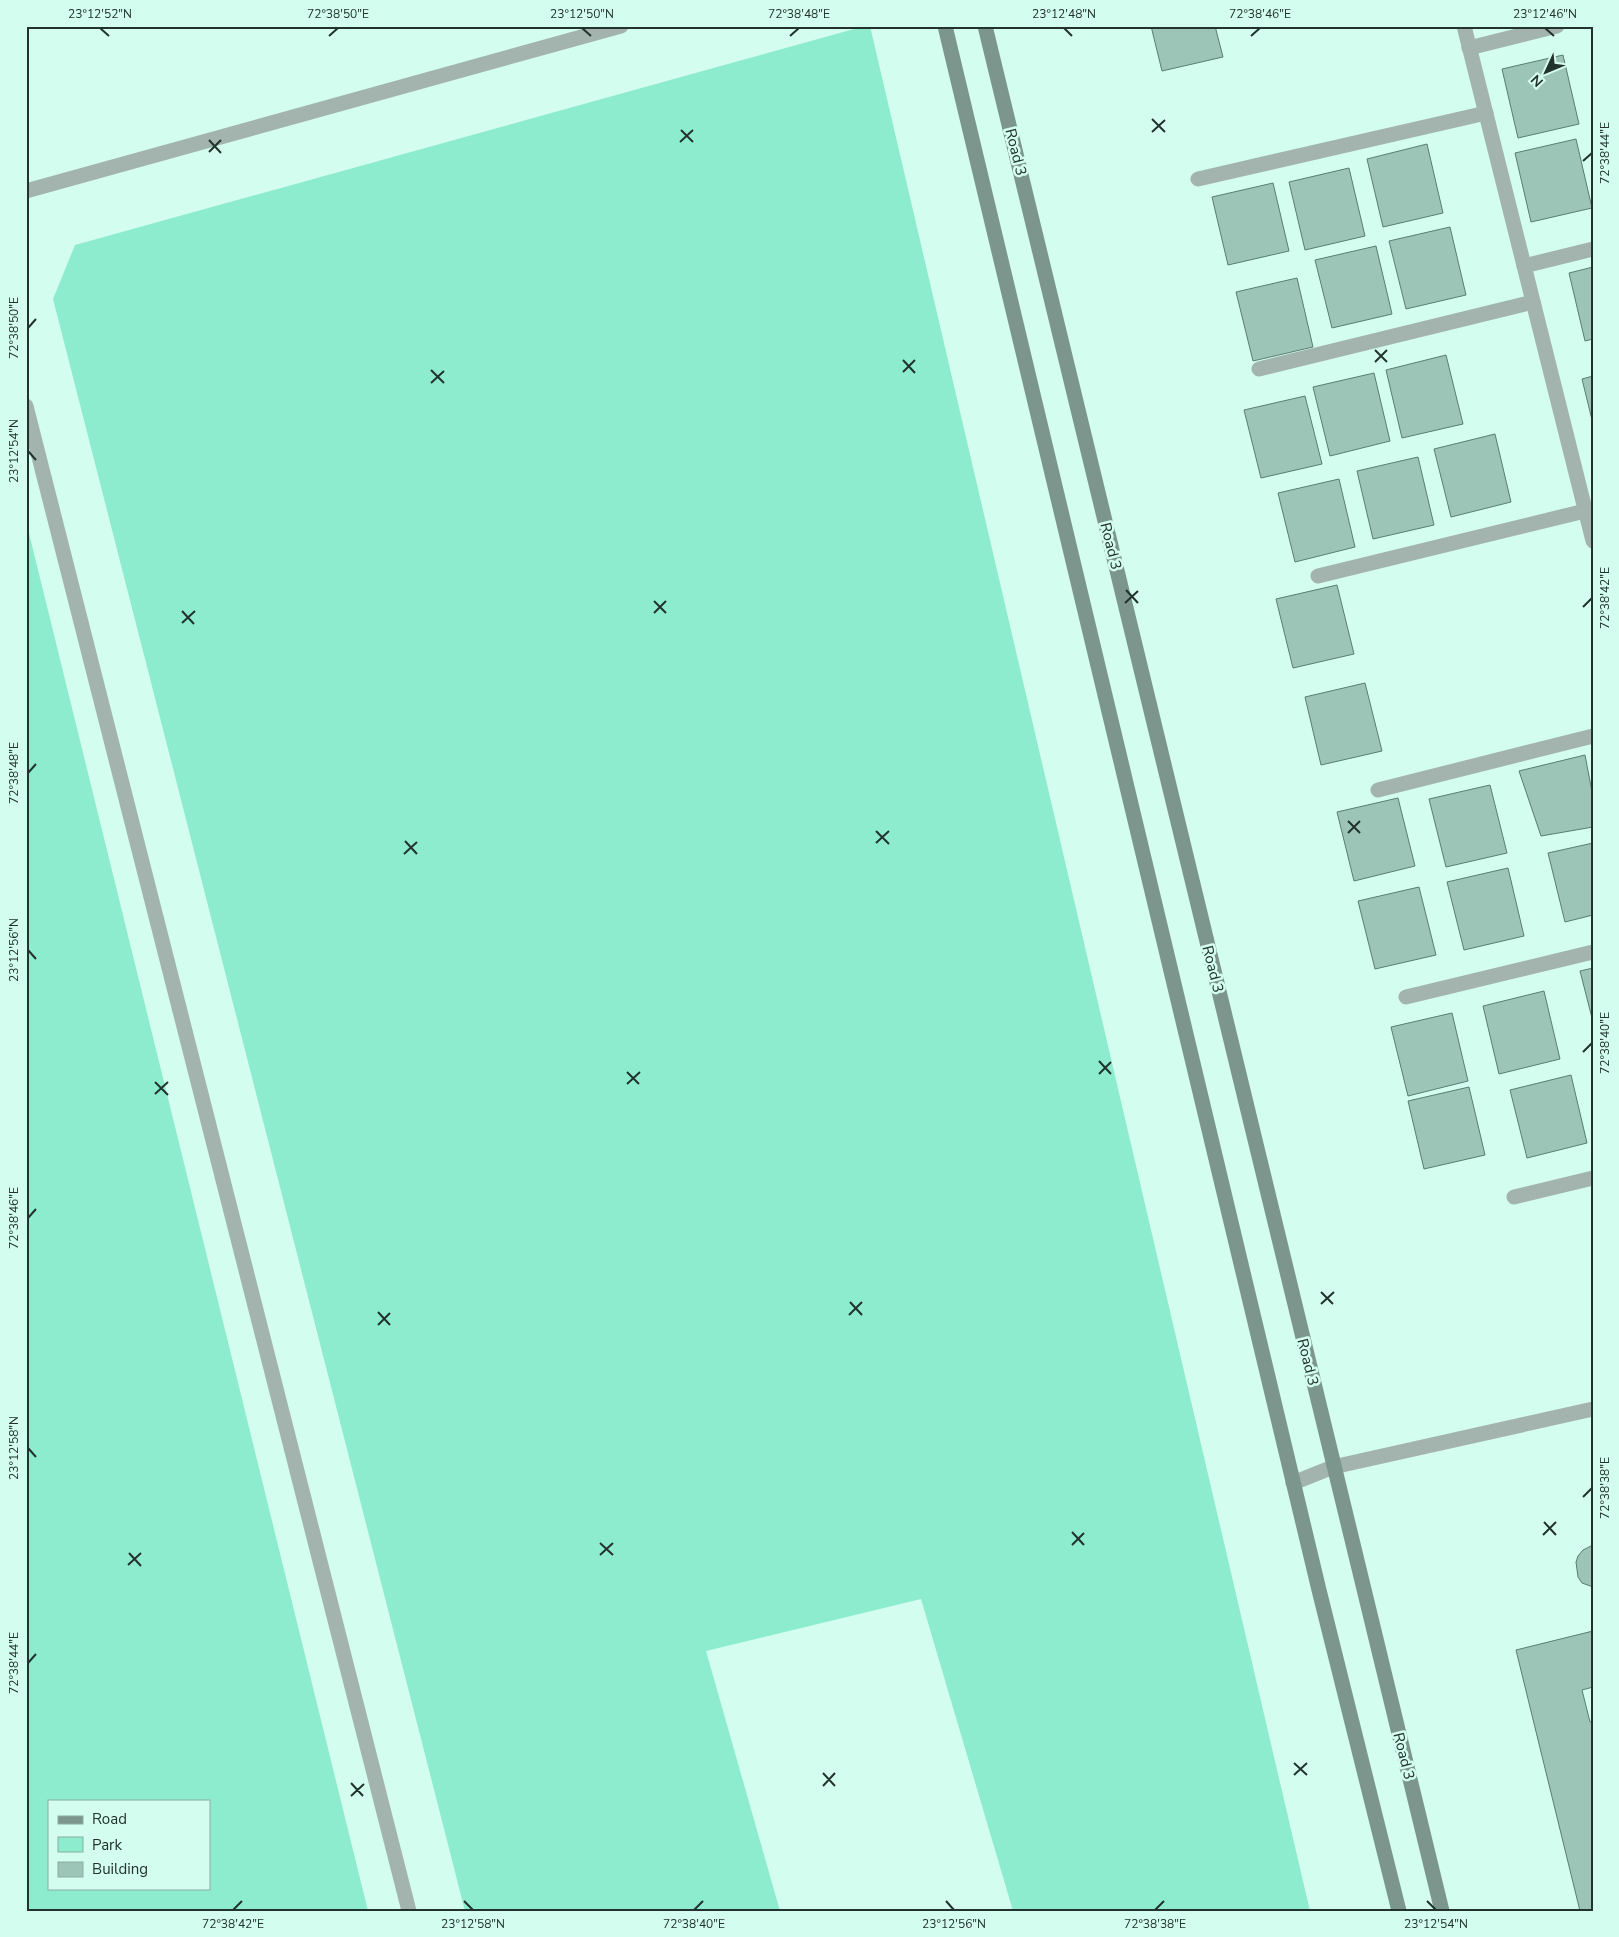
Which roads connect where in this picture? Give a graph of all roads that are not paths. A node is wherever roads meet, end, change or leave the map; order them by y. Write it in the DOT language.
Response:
graph roads {
  1 [pos="621,26"];
  2 [pos="945,26"];
  3 [pos="985,26"];
  4 [pos="1464,26"];
  5 [pos="1557,26"];
  6 [pos="1469,48"];
  7 [pos="1486,113"];
  8 [pos="1198,179"];
  9 [pos="26,191"];
  10 [pos="1593,249"];
  11 [pos="1524,266"];
  12 [pos="1533,302"];
  13 [pos="1259,369"];
  14 [pos="26,406"];
  15 [pos="1585,479"];
  16 [pos="1585,511"];
  17 [pos="1593,540"];
  18 [pos="1318,576"];
  19 [pos="1593,736"];
  20 [pos="1378,790"];
  21 [pos="1593,952"];
  22 [pos="1406,998"];
  23 [pos="1593,1178"];
  24 [pos="1514,1197"];
  25 [pos="1593,1409"];
  26 [pos="1333,1467"];
  27 [pos="1293,1484"];
  28 [pos="409,1911"];
  29 [pos="1399,1911"];
  30 [pos="1442,1911"];
  1 -- 9 [label="street"];
  2 -- 27 [label="street"];
  3 -- 26 [label="street, Road 3"];
  4 -- 6 [label="street"];
  5 -- 6 [label="street"];
  6 -- 7 [label="street"];
  7 -- 8 [label="street"];
  7 -- 11 [label="street"];
  10 -- 11 [label="street"];
  11 -- 12 [label="street"];
  12 -- 13 [label="street"];
  12 -- 15 [label="street"];
  14 -- 28 [label="street"];
  15 -- 16 [label="street"];
  16 -- 17 [label="street"];
  16 -- 18 [label="street"];
  19 -- 20 [label="street"];
  21 -- 22 [label="street"];
  23 -- 24 [label="street"];
  25 -- 26 [label="street"];
  26 -- 27 [label="street"];
  26 -- 30 [label="street, Road 3"];
  27 -- 29 [label="street"];
}
